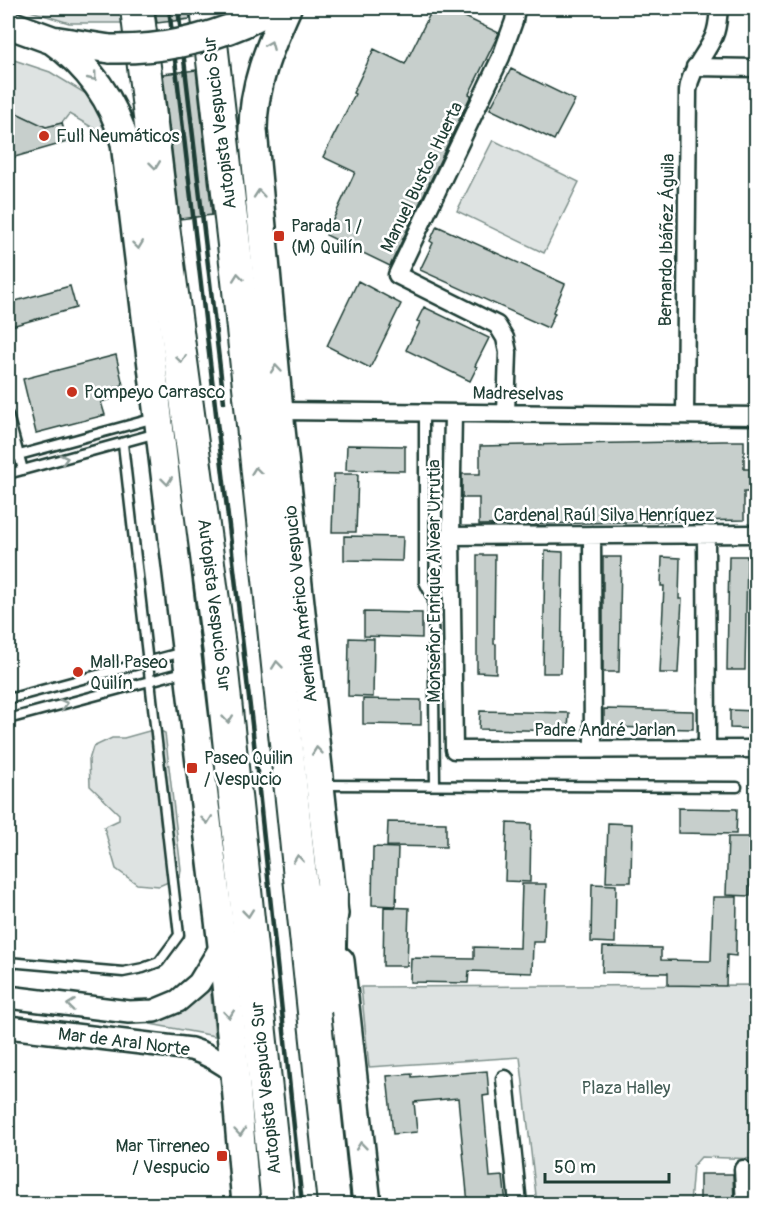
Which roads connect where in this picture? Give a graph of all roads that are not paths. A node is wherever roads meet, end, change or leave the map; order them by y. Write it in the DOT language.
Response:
graph roads {
  1 [pos="137,8"];
  2 [pos="207,8"];
  3 [pos="274,8"];
  4 [pos="287,8"];
  5 [pos="516,8"];
  6 [pos="719,8"];
  7 [pos="8,24"];
  8 [pos="52,40"];
  9 [pos="695,67"];
  10 [pos="756,68"];
  11 [pos="279,411"];
  12 [pos="424,412"];
  13 [pos="453,413"];
  14 [pos="506,413"];
  15 [pos="8,415"];
  16 [pos="685,415"];
  17 [pos="756,416"];
  18 [pos="160,424"];
  19 [pos="123,444"];
  20 [pos="19,455"];
  21 [pos="8,458"];
  22 [pos="23,470"];
  23 [pos="8,474"];
  24 [pos="706,534"];
  25 [pos="756,534"];
  26 [pos="592,535"];
  27 [pos="452,536"];
  28 [pos="187,661"];
  29 [pos="148,662"];
  30 [pos="151,681"];
  31 [pos="8,699"];
  32 [pos="8,719"];
  33 [pos="593,749"];
  34 [pos="706,749"];
  35 [pos="756,749"];
  36 [pos="454,750"];
  37 [pos="321,785"];
  38 [pos="435,785"];
  39 [pos="737,787"];
  40 [pos="331,892"];
  41 [pos="222,945"];
  42 [pos="8,962"];
  43 [pos="8,997"];
  44 [pos="101,1009"];
  45 [pos="8,1027"];
  46 [pos="94,1037"];
  47 [pos="235,1073"];
  48 [pos="505,1079"];
  49 [pos="324,1105"];
  50 [pos="743,1169"];
  51 [pos="246,1204"];
  52 [pos="278,1204"];
  53 [pos="334,1204"];
  54 [pos="367,1204"];
  55 [pos="518,1204"];
  56 [pos="746,1204"];
  1 -- 52 [label="highway, Autopista Vespucio Sur, one-way"];
  49 -- 2 [label="highway, Autopista Vespucio Sur, one-way"];
  3 -- 8 [label="main road, bridge"];
  11 -- 4 [label="main road, Avenida Américo Vespucio, one-way"];
  5 -- 14 [label="street, Manuel Bustos Huerta"];
  6 -- 9 [label="street, Bernardo Ibáñez Águila"];
  7 -- 8 [label="main road"];
  8 -- 18 [label="main road, one-way"];
  9 -- 10 [label="street"];
  9 -- 16 [label="street, Bernardo Ibáñez Águila"];
  11 -- 12 [label="street, Madreselvas"];
  37 -- 11 [label="main road, Avenida Américo Vespucio, one-way"];
  12 -- 13 [label="street, Madreselvas"];
  12 -- 38 [label="lane"];
  13 -- 14 [label="street, Madreselvas"];
  13 -- 27 [label="street, Monseñor Enrique Alvear Urrutia"];
  14 -- 16 [label="street, Madreselvas"];
  15 -- 20 [label="lane"];
  16 -- 17 [label="street, Madreselvas"];
  18 -- 19 [label="lane"];
  18 -- 20 [label="lane"];
  18 -- 28 [label="main road, one-way"];
  22 -- 19 [label="lane, one-way"];
  19 -- 29 [label="lane"];
  20 -- 21 [label="lane"];
  20 -- 22 [label="lane"];
  22 -- 23 [label="lane"];
  24 -- 25 [label="street, Cardenal Raúl Silva Henríquez"];
  24 -- 26 [label="street, Cardenal Raúl Silva Henríquez"];
  24 -- 34 [label="street"];
  26 -- 27 [label="street, Cardenal Raúl Silva Henríquez"];
  26 -- 33 [label="street"];
  27 -- 36 [label="street, Monseñor Enrique Alvear Urrutia"];
  28 -- 29 [label="lane"];
  28 -- 30 [label="lane"];
  28 -- 41 [label="main road, one-way"];
  29 -- 30 [label="lane"];
  29 -- 31 [label="lane"];
  32 -- 30 [label="lane, one-way"];
  30 -- 42 [label="lane"];
  33 -- 34 [label="street, Padre André Jarlan"];
  33 -- 36 [label="street, Padre André Jarlan"];
  34 -- 35 [label="street, Padre André Jarlan"];
  37 -- 38 [label="lane"];
  37 -- 40 [label="main road, Avenida Américo Vespucio"];
  38 -- 39 [label="lane"];
  40 -- 49 [label="highway"];
  54 -- 40 [label="main road, Avenida Américo Vespucio, one-way"];
  41 -- 44 [label="street, Mar de Aral Norte"];
  41 -- 47 [label="main road, one-way"];
  44 -- 43 [label="street, Mar de Aral Norte, one-way"];
  44 -- 46 [label="street"];
  45 -- 46 [label="street, Mar de Aral Norte"];
  46 -- 47 [label="street, Mar de Aral Norte"];
  47 -- 51 [label="main road, one-way"];
  48 -- 55 [label="street"];
  49 -- 53 [label="highway, Autopista Vespucio Sur"];
  50 -- 56 [label="street"];
}
